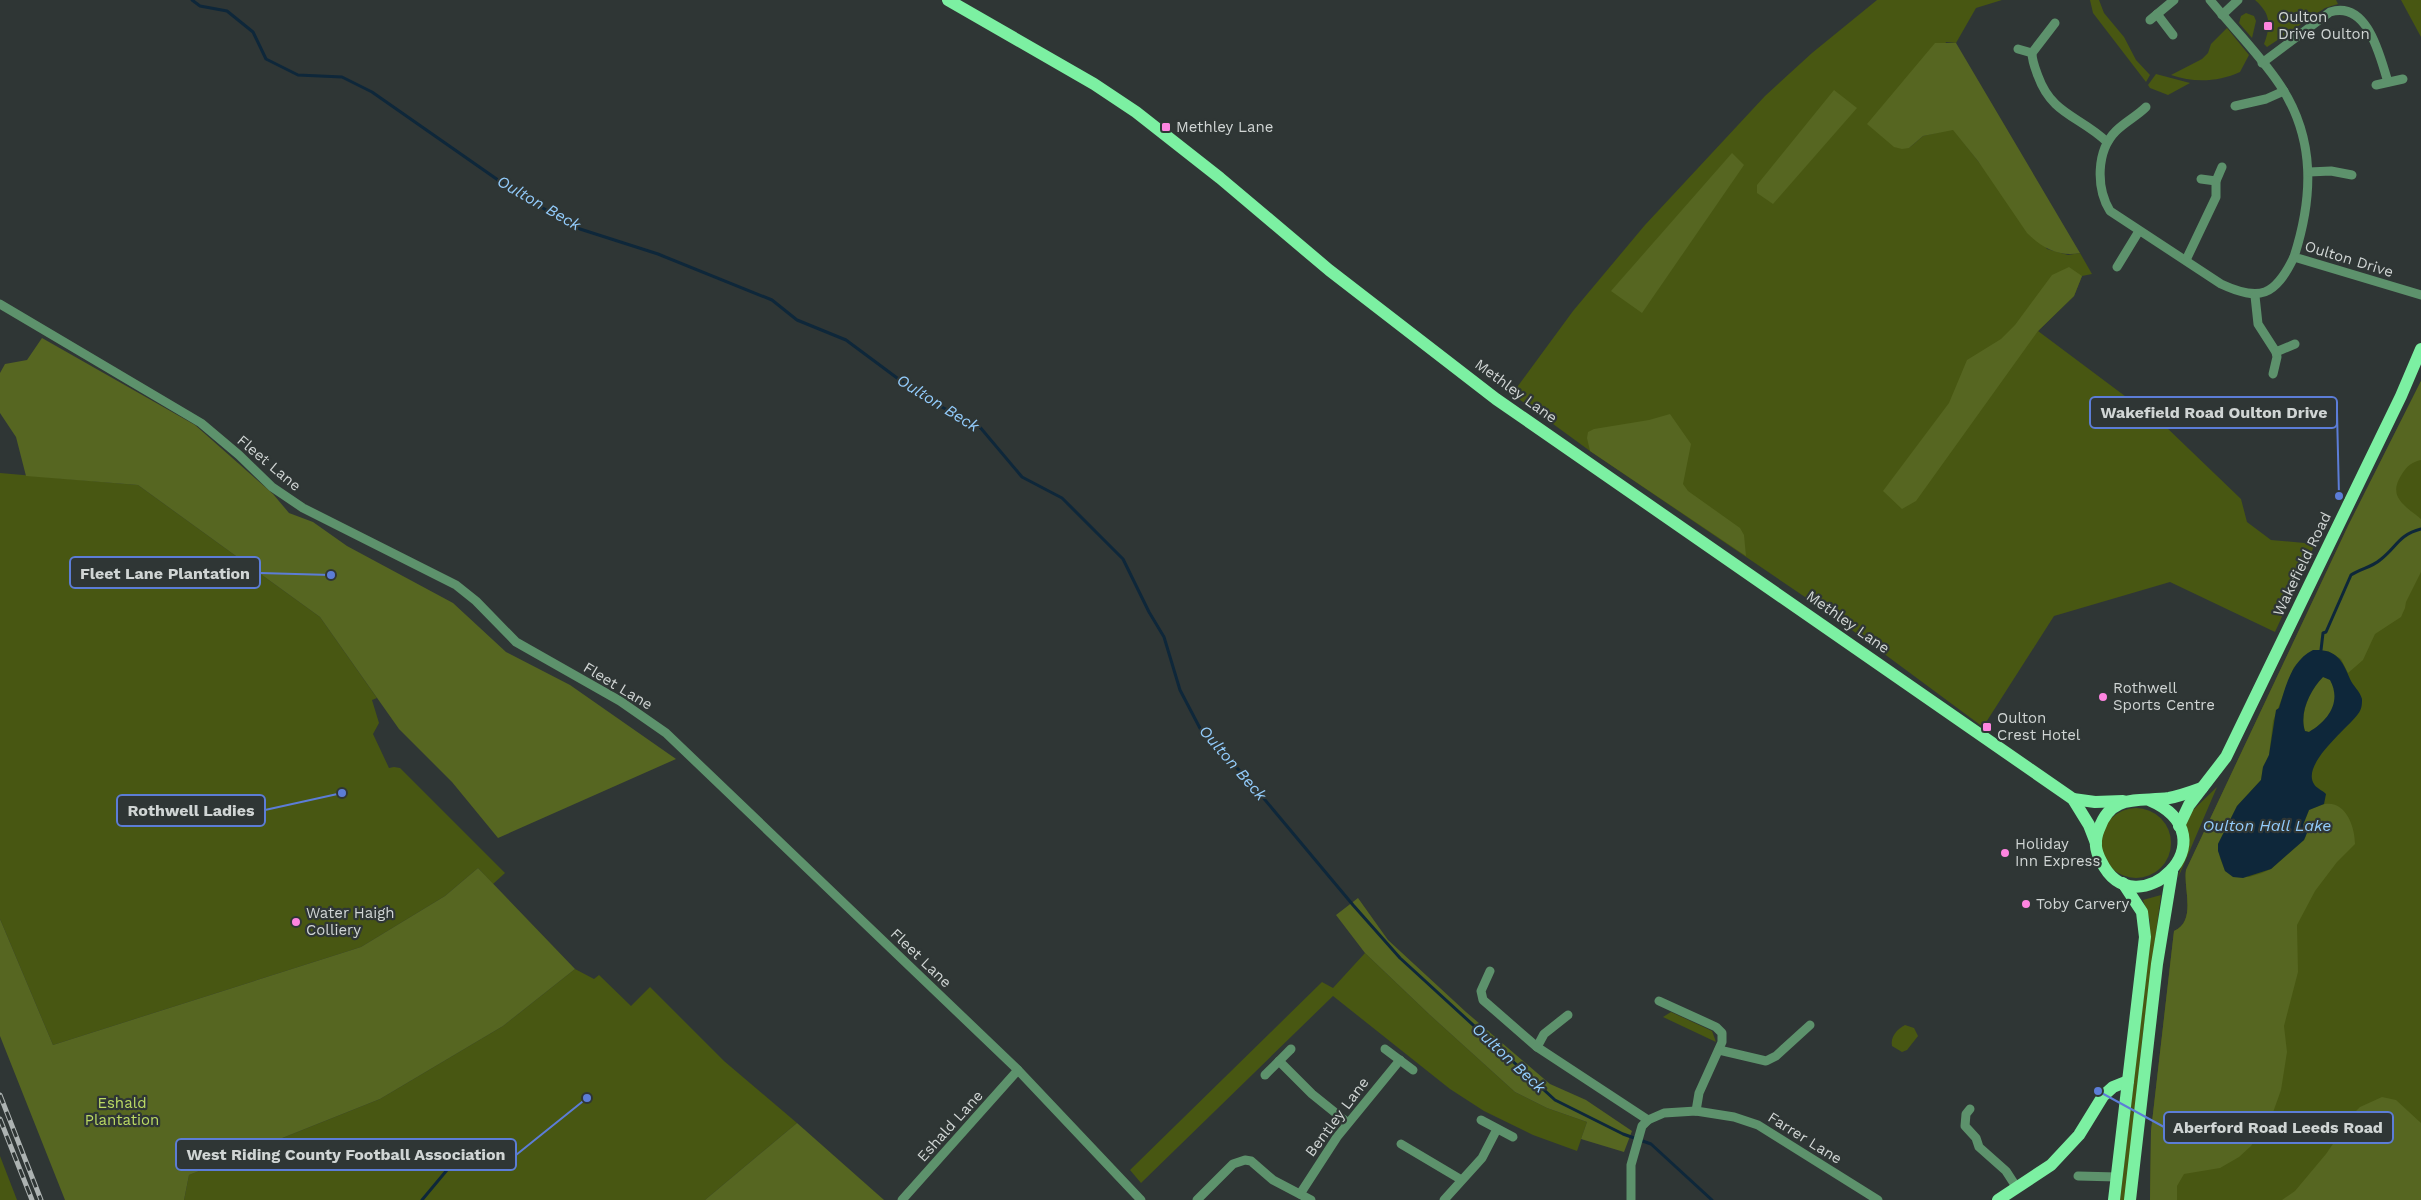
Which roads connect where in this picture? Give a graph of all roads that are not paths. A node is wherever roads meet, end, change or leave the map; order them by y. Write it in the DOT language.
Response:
graph roads {
  1 [pos="948,0"];
  2 [pos="2174,0"];
  3 [pos="2210,0"];
  4 [pos="2238,0"];
  5 [pos="2222,15"];
  6 [pos="2055,22"];
  7 [pos="2173,35"];
  8 [pos="2018,49"];
  9 [pos="2032,53"];
  10 [pos="2262,63"];
  11 [pos="2403,79"];
  12 [pos="2388,82"];
  13 [pos="2376,85"];
  14 [pos="2284,91"];
  15 [pos="2235,106"];
  16 [pos="2146,107"];
  17 [pos="2107,142"];
  18 [pos="2222,167"];
  19 [pos="2309,172"];
  20 [pos="2352,175"];
  21 [pos="2201,179"];
  22 [pos="2216,181"];
  23 [pos="2139,231"];
  24 [pos="2294,257"];
  25 [pos="2186,260"];
  26 [pos="2117,267"];
  27 [pos="2421,295"];
  28 [pos="2255,296"];
  29 [pos="0,304"];
  30 [pos="2295,344"];
  31 [pos="2421,349"];
  32 [pos="2276,352"];
  33 [pos="2272,374"];
  34 [pos="2202,788"];
  35 [pos="2074,799"];
  36 [pos="2149,800"];
  37 [pos="2125,801"];
  38 [pos="2179,826"];
  39 [pos="2096,843"];
  40 [pos="2172,872"];
  41 [pos="2123,884"];
  42 [pos="1490,971"];
  43 [pos="1659,1001"];
  44 [pos="1568,1015"];
  45 [pos="1810,1025"];
  46 [pos="1537,1047"];
  47 [pos="1291,1049"];
  48 [pos="1385,1050"];
  49 [pos="1719,1050"];
  50 [pos="1400,1060"];
  51 [pos="1279,1061"];
  52 [pos="1018,1070"];
  53 [pos="1414,1070"];
  54 [pos="1265,1075"];
  55 [pos="2128,1081"];
  56 [pos="1970,1109"];
  57 [pos="1696,1112"];
  58 [pos="1480,1120"];
  59 [pos="1648,1120"];
  60 [pos="1348,1123"];
  61 [pos="1497,1129"];
  62 [pos="1513,1137"];
  63 [pos="1401,1144"];
  64 [pos="2078,1176"];
  65 [pos="2116,1177"];
  66 [pos="1460,1179"];
  67 [pos="2017,1188"];
  68 [pos="1300,1194"];
  69 [pos="902,1200"];
  70 [pos="1141,1200"];
  71 [pos="1197,1200"];
  72 [pos="1311,1200"];
  73 [pos="1444,1200"];
  74 [pos="1631,1200"];
  75 [pos="1878,1200"];
  76 [pos="1998,1200"];
  77 [pos="2114,1200"];
  78 [pos="2130,1200"];
  1 -- 35 [label="main road, Methley Lane"];
  2 -- 7 [label="street"];
  3 -- 5 [label="street, Oulton Drive"];
  4 -- 5 [label="street"];
  5 -- 10 [label="street, Oulton Drive"];
  6 -- 9 [label="street"];
  8 -- 9 [label="street"];
  9 -- 17 [label="street"];
  10 -- 12 [label="street"];
  10 -- 14 [label="street, Oulton Drive"];
  11 -- 12 [label="street"];
  12 -- 13 [label="street"];
  14 -- 15 [label="street"];
  14 -- 19 [label="street, Oulton Drive"];
  16 -- 17 [label="street"];
  17 -- 23 [label="street"];
  18 -- 22 [label="street"];
  19 -- 20 [label="street"];
  19 -- 24 [label="street, Oulton Drive"];
  21 -- 22 [label="street"];
  22 -- 25 [label="street"];
  23 -- 25 [label="street"];
  23 -- 26 [label="street"];
  24 -- 27 [label="street, Oulton Drive"];
  24 -- 28 [label="street"];
  25 -- 28 [label="street"];
  28 -- 32 [label="street"];
  29 -- 52 [label="street, Fleet Lane"];
  30 -- 32 [label="street"];
  31 -- 34 [label="main road, Wakefield Road"];
  32 -- 33 [label="street"];
  34 -- 36 [label="main road"];
  34 -- 38 [label="main road, Wakefield Road"];
  35 -- 37 [label="main road, Methley Lane"];
  35 -- 39 [label="main road, Methley Lane"];
  36 -- 37 [label="main road"];
  36 -- 38 [label="main road"];
  37 -- 39 [label="main road"];
  38 -- 40 [label="main road"];
  39 -- 41 [label="main road"];
  40 -- 41 [label="main road"];
  40 -- 78 [label="main road"];
  41 -- 55 [label="main road"];
  42 -- 46 [label="street"];
  43 -- 49 [label="street"];
  44 -- 46 [label="street"];
  45 -- 49 [label="street"];
  46 -- 59 [label="street"];
  47 -- 51 [label="street"];
  48 -- 50 [label="street"];
  49 -- 57 [label="street"];
  50 -- 53 [label="street"];
  50 -- 60 [label="street, Bentley Lane"];
  51 -- 54 [label="street"];
  51 -- 60 [label="street"];
  52 -- 69 [label="street, Eshald Lane"];
  52 -- 70 [label="street, Fleet Lane"];
  55 -- 65 [label="main road"];
  55 -- 67 [label="main road"];
  56 -- 67 [label="street"];
  57 -- 59 [label="street, Farrer Lane"];
  57 -- 75 [label="street, Farrer Lane"];
  58 -- 61 [label="street"];
  59 -- 74 [label="street"];
  60 -- 68 [label="street, Bentley Lane"];
  61 -- 62 [label="street"];
  61 -- 66 [label="street"];
  63 -- 66 [label="street"];
  64 -- 65 [label="street"];
  65 -- 77 [label="main road"];
  66 -- 73 [label="street"];
  67 -- 76 [label="main road"];
  68 -- 71 [label="street"];
  68 -- 72 [label="street"];
}
